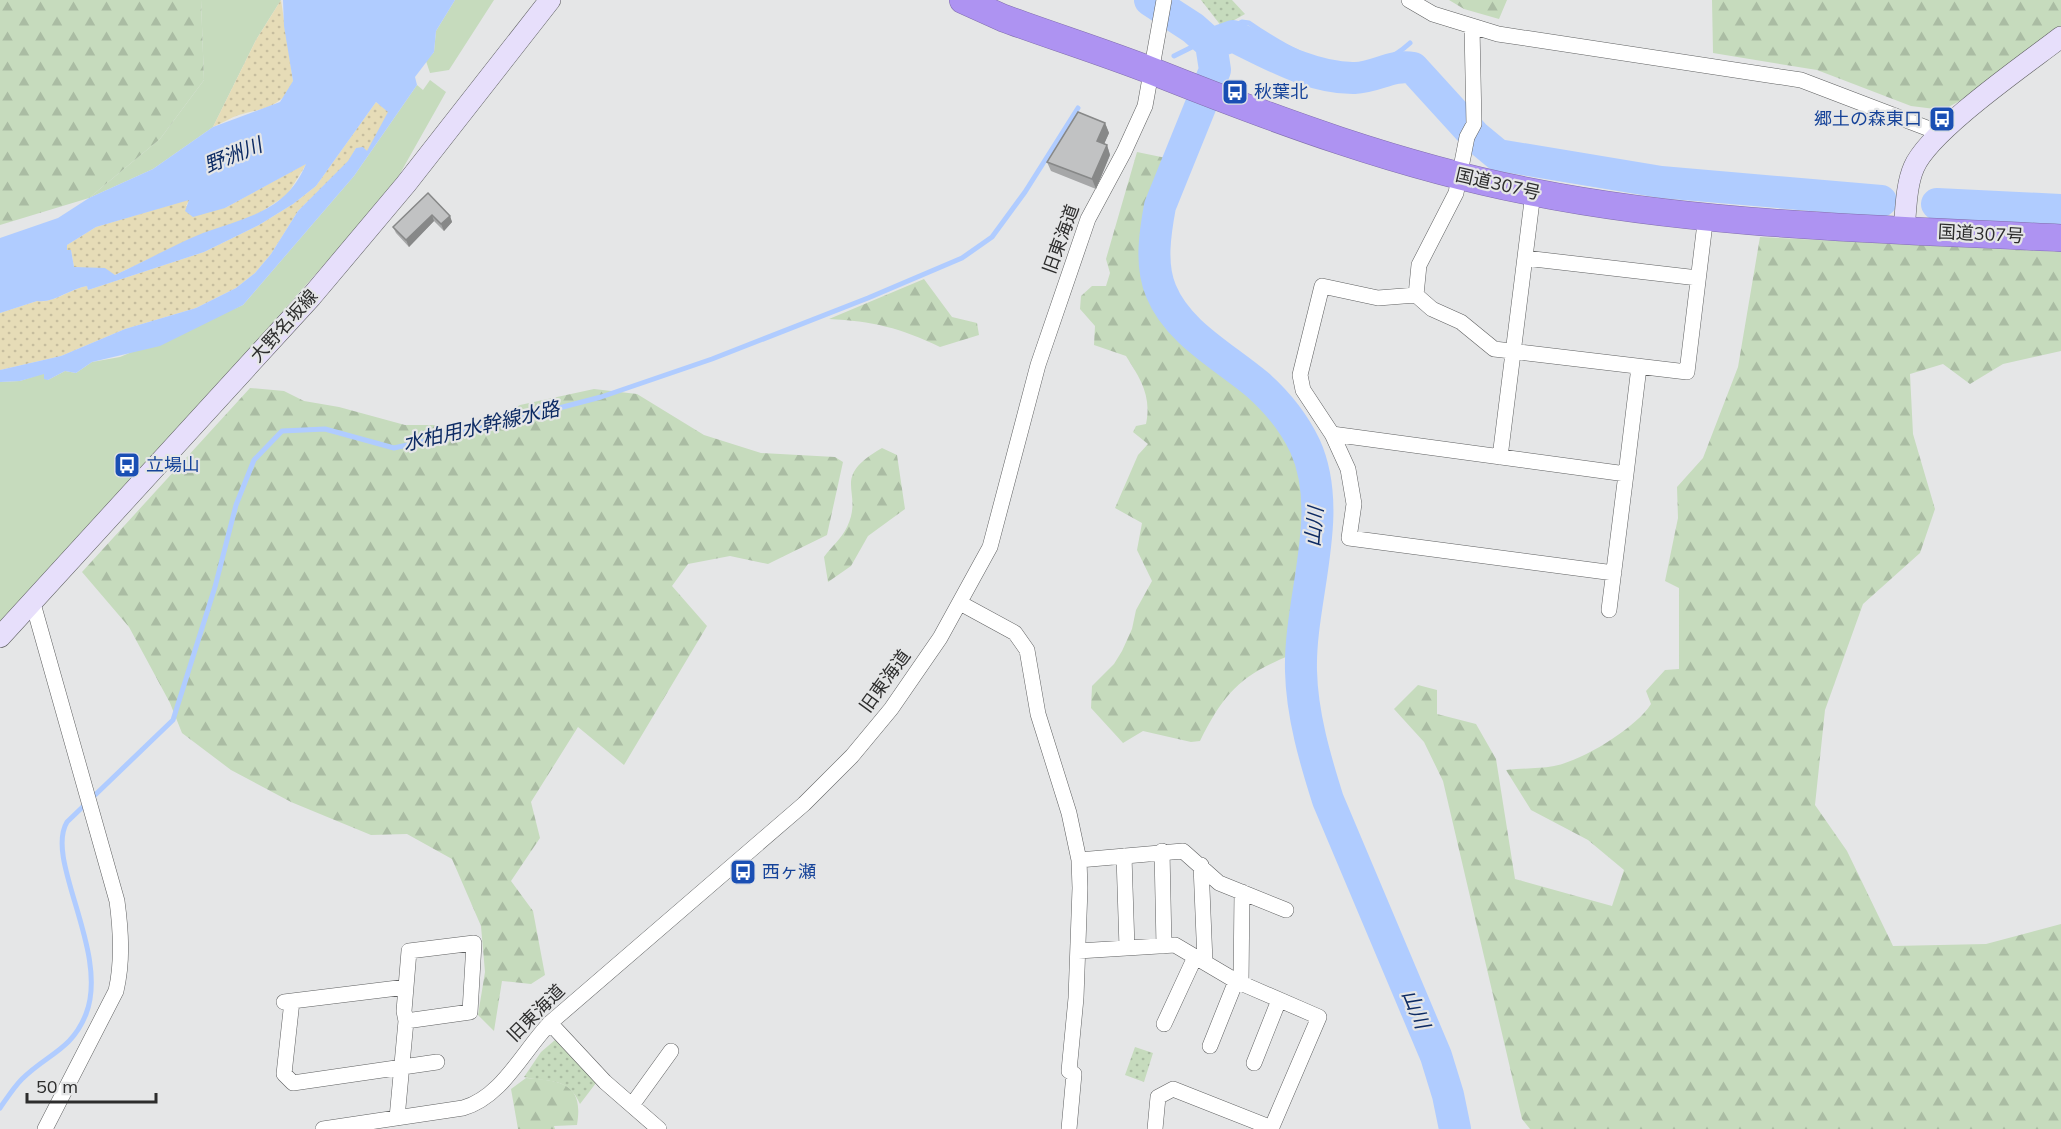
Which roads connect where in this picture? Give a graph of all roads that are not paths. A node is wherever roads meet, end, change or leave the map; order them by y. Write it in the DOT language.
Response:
graph roads {
  1 [pos="550,0"];
  2 [pos="963,0"];
  3 [pos="1164,0"];
  4 [pos="1409,0"];
  5 [pos="1472,27"];
  6 [pos="2061,37"];
  7 [pos="1153,71"];
  8 [pos="1940,133"];
  9 [pos="1461,176"];
  10 [pos="1533,192"];
  11 [pos="1706,215"];
  12 [pos="1904,230"];
  13 [pos="2061,238"];
  14 [pos="1525,258"];
  15 [pos="1698,278"];
  16 [pos="1416,295"];
  17 [pos="1513,352"];
  18 [pos="1640,367"];
  19 [pos="1332,434"];
  20 [pos="1500,457"];
  21 [pos="1626,474"];
  22 [pos="1614,573"];
  23 [pos="32,600"];
  24 [pos="960,603"];
  25 [pos="1609,610"];
  26 [pos="0,637"];
  27 [pos="1162,851"];
  28 [pos="1124,856"];
  29 [pos="1079,860"];
  30 [pos="1201,865"];
  31 [pos="1242,892"];
  32 [pos="1286,910"];
  33 [pos="1164,946"];
  34 [pos="1127,948"];
  35 [pos="1078,951"];
  36 [pos="1200,959"];
  37 [pos="1238,982"];
  38 [pos="406,987"];
  39 [pos="1279,1000"];
  40 [pos="406,1021"];
  41 [pos="550,1023"];
  42 [pos="1164,1024"];
  43 [pos="1210,1046"];
  44 [pos="671,1051"];
  45 [pos="437,1062"];
  46 [pos="1254,1063"];
  47 [pos="402,1067"];
  48 [pos="632,1105"];
  49 [pos="396,1118"];
  50 [pos="418,1122"];
  51 [pos="373,1126"];
  52 [pos="45,1129"];
  53 [pos="323,1129"];
  54 [pos="659,1129"];
  55 [pos="1069,1129"];
  56 [pos="1155,1129"];
  57 [pos="1272,1129"];
  1 -- 23 [label="main road, 大野名坂線"];
  2 -- 7 [label="highway, 国道307号"];
  3 -- 7 [label="street, 旧東海道"];
  4 -- 5 [label="street"];
  5 -- 8 [label="street"];
  5 -- 9 [label="street"];
  6 -- 8 [label="main road"];
  7 -- 9 [label="highway, 国道307号"];
  7 -- 24 [label="street, 旧東海道"];
  8 -- 12 [label="main road"];
  9 -- 10 [label="highway, 国道307号"];
  9 -- 16 [label="street"];
  10 -- 11 [label="highway, 国道307号"];
  10 -- 14 [label="street"];
  11 -- 12 [label="highway, 国道307号"];
  11 -- 15 [label="street"];
  12 -- 13 [label="highway, 国道307号"];
  14 -- 15 [label="street"];
  14 -- 17 [label="street"];
  15 -- 18 [label="street"];
  16 -- 17 [label="street"];
  16 -- 19 [label="street"];
  17 -- 18 [label="street"];
  17 -- 20 [label="street"];
  18 -- 21 [label="street"];
  19 -- 20 [label="street"];
  19 -- 22 [label="street"];
  20 -- 21 [label="street"];
  21 -- 22 [label="street"];
  22 -- 25 [label="street"];
  23 -- 26 [label="main road, 大野名坂線"];
  23 -- 52 [label="street"];
  24 -- 29 [label="street"];
  24 -- 41 [label="street, 旧東海道"];
  27 -- 28 [label="street"];
  27 -- 30 [label="street"];
  27 -- 33 [label="street"];
  28 -- 29 [label="street"];
  28 -- 34 [label="street"];
  29 -- 35 [label="street"];
  30 -- 31 [label="street"];
  30 -- 36 [label="street"];
  31 -- 32 [label="street"];
  31 -- 37 [label="street"];
  33 -- 34 [label="street"];
  33 -- 36 [label="street"];
  34 -- 35 [label="street"];
  35 -- 55 [label="street"];
  36 -- 37 [label="street"];
  36 -- 42 [label="street"];
  37 -- 39 [label="street"];
  37 -- 43 [label="street"];
  38 -- 40 [label="street"];
  38 -- 40 [label="street"];
  38 -- 47 [label="street"];
  39 -- 46 [label="street"];
  39 -- 57 [label="street"];
  40 -- 47 [label="street"];
  41 -- 48 [label="street"];
  41 -- 50 [label="street, 旧東海道"];
  44 -- 48 [label="street"];
  45 -- 47 [label="street"];
  47 -- 49 [label="street"];
  48 -- 54 [label="street"];
  49 -- 50 [label="street, 旧東海道"];
  49 -- 51 [label="street, 旧東海道"];
  51 -- 53 [label="street, 旧東海道"];
  56 -- 57 [label="street"];
}
